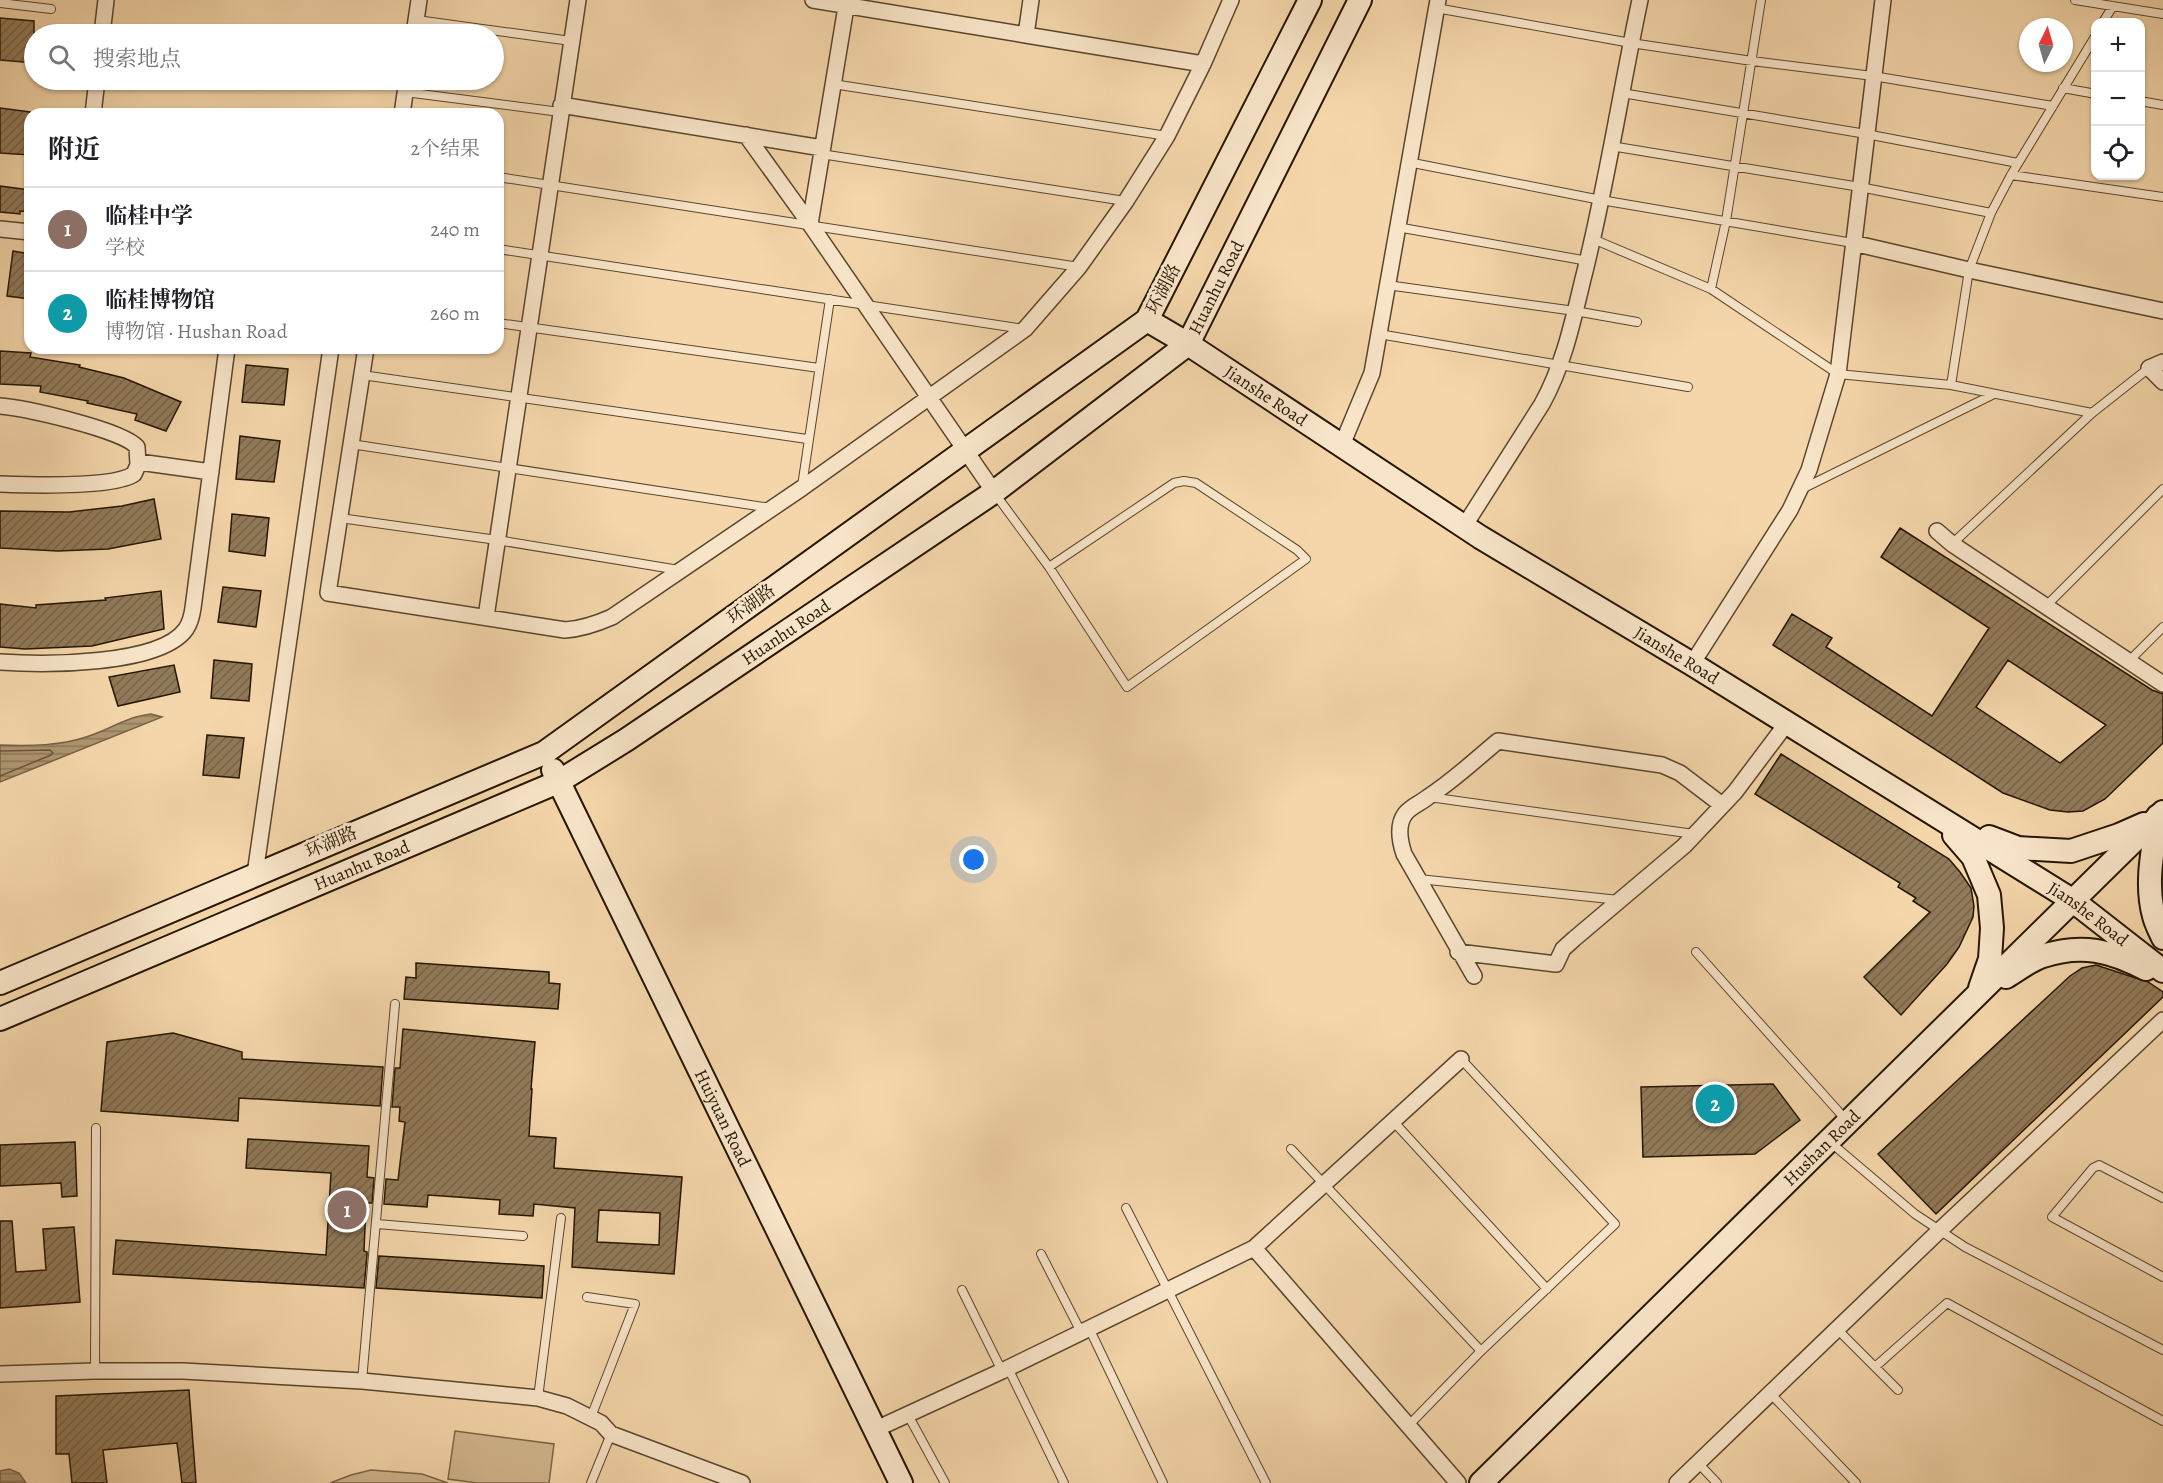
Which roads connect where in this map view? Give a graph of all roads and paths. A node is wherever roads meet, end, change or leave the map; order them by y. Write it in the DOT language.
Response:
graph roads {
  1 [pos="106,0"];
  2 [pos="419,0"];
  3 [pos="578,0"];
  4 [pos="813,0"];
  5 [pos="1031,0"];
  6 [pos="1231,0"];
  7 [pos="1310,0"];
  8 [pos="1360,0"];
  9 [pos="1640,0"];
  10 [pos="1761,0"];
  11 [pos="1883,0"];
  12 [pos="2075,0"];
  13 [pos="0,3"];
  14 [pos="1437,4"];
  15 [pos="2113,6"];
  16 [pos="846,7"];
  17 [pos="51,9"];
  18 [pos="2163,14"];
  19 [pos="2106,18"];
  20 [pos="103,24"];
  21 [pos="415,24"];
  22 [pos="1026,35"];
  23 [pos="504,36"];
  24 [pos="571,42"];
  25 [pos="2091,42"];
  26 [pos="1631,43"];
  27 [pos="1752,61"];
  28 [pos="1203,64"];
  29 [pos="1874,76"];
  30 [pos="833,84"];
  31 [pos="2063,88"];
  32 [pos="96,90"];
  33 [pos="405,90"];
  34 [pos="433,90"];
  35 [pos="1622,93"];
  36 [pos="2091,93"];
  37 [pos="2145,102"];
  38 [pos="2053,105"];
  39 [pos="2163,105"];
  40 [pos="94,108"];
  41 [pos="403,108"];
  42 [pos="561,109"];
  43 [pos="1743,112"];
  44 [pos="1866,134"];
  45 [pos="746,135"];
  46 [pos="1167,136"];
  47 [pos="1611,146"];
  48 [pos="822,151"];
  49 [pos="1408,162"];
  50 [pos="2018,164"];
  51 [pos="1735,166"];
  52 [pos="2011,175"];
  53 [pos="504,178"];
  54 [pos="549,184"];
  55 [pos="1860,187"];
  56 [pos="2163,198"];
  57 [pos="1601,200"];
  58 [pos="1126,201"];
  59 [pos="1991,213"];
  60 [pos="1726,221"];
  61 [pos="810,224"];
  62 [pos="1397,227"];
  63 [pos="0,229"];
  64 [pos="24,231"];
  65 [pos="1593,239"];
  66 [pos="1853,243"];
  67 [pos="504,250"];
  68 [pos="539,255"];
  69 [pos="1588,261"];
  70 [pos="1079,267"];
  71 [pos="1969,270"];
  72 [pos="1387,285"];
  73 [pos="1711,289"];
  74 [pos="830,299"];
  75 [pos="866,305"];
  76 [pos="1575,311"];
  77 [pos="2163,311"];
  78 [pos="1147,320"];
  79 [pos="1637,322"];
  80 [pos="504,324"];
  81 [pos="528,327"];
  82 [pos="1025,329"];
  83 [pos="1379,334"];
  84 [pos="1188,344"];
  85 [pos="226,354"];
  86 [pos="331,354"];
  87 [pos="365,354"];
  88 [pos="1560,364"];
  89 [pos="2156,365"];
  90 [pos="819,368"];
  91 [pos="1838,374"];
  92 [pos="362,375"];
  93 [pos="2163,382"];
  94 [pos="1951,385"];
  95 [pos="1689,387"];
  96 [pos="1994,394"];
  97 [pos="928,396"];
  98 [pos="518,397"];
  99 [pos="0,406"];
  100 [pos="2092,412"];
  101 [pos="807,439"];
  102 [pos="351,444"];
  103 [pos="1342,445"];
  104 [pos="965,450"];
  105 [pos="139,462"];
  106 [pos="508,466"];
  107 [pos="211,472"];
  108 [pos="0,484"];
  109 [pos="802,488"];
  110 [pos="2163,489"];
  111 [pos="1801,490"];
  112 [pos="993,492"];
  113 [pos="772,508"];
  114 [pos="340,518"];
  115 [pos="1464,525"];
  116 [pos="1937,531"];
  117 [pos="497,540"];
  118 [pos="1952,544"];
  119 [pos="1049,567"];
  120 [pos="681,570"];
  121 [pos="2046,606"];
  122 [pos="486,617"];
  123 [pos="2163,627"];
  124 [pos="2129,661"];
  125 [pos="0,662"];
  126 [pos="1692,664"];
  127 [pos="2163,684"];
  128 [pos="1787,723"];
  129 [pos="544,753"];
  130 [pos="558,782"];
  131 [pos="1429,797"];
  132 [pos="1722,805"];
  133 [pos="2161,814"];
  134 [pos="1940,818"];
  135 [pos="1695,835"];
  136 [pos="255,874"];
  137 [pos="1417,879"];
  138 [pos="2072,900"];
  139 [pos="1621,901"];
  140 [pos="2163,938"];
  141 [pos="1458,952"];
  142 [pos="1696,952"];
  143 [pos="2163,970"];
  144 [pos="1474,976"];
  145 [pos="2163,978"];
  146 [pos="0,982"];
  147 [pos="1979,992"];
  148 [pos="395,1004"];
  149 [pos="0,1019"];
  150 [pos="2163,1020"];
  151 [pos="1461,1059"];
  152 [pos="1393,1121"];
  153 [pos="1848,1123"];
  154 [pos="96,1128"];
  155 [pos="1829,1141"];
  156 [pos="1291,1149"];
  157 [pos="1324,1184"];
  158 [pos="2163,1198"];
  159 [pos="1126,1208"];
  160 [pos="561,1218"];
  161 [pos="377,1224"];
  162 [pos="1939,1231"];
  163 [pos="523,1236"];
  164 [pos="1254,1248"];
  165 [pos="1041,1254"];
  166 [pos="2163,1277"];
  167 [pos="1547,1289"];
  168 [pos="963,1290"];
  169 [pos="1167,1291"];
  170 [pos="587,1298"];
  171 [pos="1837,1329"];
  172 [pos="1085,1330"];
  173 [pos="2163,1350"];
  174 [pos="1481,1351"];
  175 [pos="1875,1367"];
  176 [pos="1005,1369"];
  177 [pos="95,1371"];
  178 [pos="0,1374"];
  179 [pos="362,1381"];
  180 [pos="1898,1390"];
  181 [pos="1770,1393"];
  182 [pos="538,1398"];
  183 [pos="908,1415"];
  184 [pos="591,1417"];
  185 [pos="2163,1421"];
  186 [pos="1408,1426"];
  187 [pos="874,1430"];
  188 [pos="611,1434"];
  189 [pos="1698,1463"];
  190 [pos="591,1483"];
  191 [pos="742,1483"];
  192 [pos="901,1483"];
  193 [pos="945,1483"];
  194 [pos="1064,1483"];
  195 [pos="1163,1483"];
  196 [pos="1266,1483"];
  197 [pos="1458,1483"];
  198 [pos="1480,1483"];
  199 [pos="1677,1483"];
  200 [pos="1717,1483"];
  201 [pos="1856,1483"];
  1 -- 20 [label="street"];
  2 -- 21 [label="street"];
  3 -- 24 [label="street"];
  4 -- 16 [label="street"];
  5 -- 22 [label="street"];
  6 -- 28 [label="street"];
  7 -- 78 [label="street, 环湖路"];
  8 -- 84 [label="street, Huanhu Road"];
  9 -- 26 [label="street"];
  10 -- 27 [label="lane"];
  11 -- 29 [label="street"];
  12 -- 15 [label="lane"];
  13 -- 17 [label="lane"];
  14 -- 26 [label="lane"];
  14 -- 49 [label="street"];
  15 -- 18 [label="lane"];
  15 -- 19 [label="lane"];
  16 -- 22 [label="street"];
  16 -- 30 [label="street"];
  22 -- 28 [label="street"];
  23 -- 24 [label="lane"];
  24 -- 42 [label="street"];
  25 -- 31 [label="lane"];
  26 -- 27 [label="lane"];
  26 -- 35 [label="street"];
  27 -- 29 [label="lane"];
  27 -- 43 [label="lane"];
  28 -- 46 [label="street"];
  29 -- 38 [label="lane"];
  29 -- 44 [label="street"];
  30 -- 46 [label="lane"];
  30 -- 48 [label="street"];
  31 -- 36 [label="lane"];
  31 -- 38 [label="lane"];
  32 -- 40 [label="street"];
  33 -- 41 [label="street"];
  34 -- 42 [label="lane"];
  35 -- 43 [label="lane"];
  35 -- 47 [label="street"];
  37 -- 39 [label="lane"];
  38 -- 50 [label="lane"];
  42 -- 45 [label="street"];
  42 -- 54 [label="street"];
  43 -- 44 [label="lane"];
  43 -- 51 [label="lane"];
  44 -- 50 [label="lane"];
  44 -- 55 [label="street"];
  45 -- 48 [label="street"];
  45 -- 61 [label="street"];
  46 -- 58 [label="street"];
  47 -- 51 [label="lane"];
  47 -- 57 [label="street"];
  48 -- 58 [label="lane"];
  48 -- 61 [label="street"];
  49 -- 57 [label="lane"];
  49 -- 62 [label="street"];
  50 -- 52 [label="lane"];
  51 -- 55 [label="lane"];
  51 -- 60 [label="lane"];
  52 -- 56 [label="lane"];
  52 -- 59 [label="lane"];
  53 -- 54 [label="lane"];
  54 -- 61 [label="lane"];
  54 -- 68 [label="street"];
  55 -- 59 [label="lane"];
  55 -- 66 [label="street"];
  57 -- 60 [label="lane"];
  57 -- 65 [label="street"];
  58 -- 70 [label="street"];
  59 -- 71 [label="lane"];
  60 -- 66 [label="lane"];
  60 -- 73 [label="lane"];
  61 -- 70 [label="lane"];
  61 -- 75 [label="street"];
  62 -- 69 [label="lane"];
  62 -- 72 [label="street"];
  63 -- 64 [label="street"];
  65 -- 69 [label="street"];
  65 -- 73 [label="lane"];
  66 -- 71 [label="street"];
  66 -- 91 [label="street"];
  67 -- 68 [label="lane"];
  68 -- 74 [label="lane"];
  68 -- 81 [label="street"];
  69 -- 76 [label="street"];
  70 -- 82 [label="street"];
  71 -- 77 [label="street"];
  71 -- 94 [label="lane"];
  72 -- 76 [label="lane"];
  72 -- 83 [label="street"];
  73 -- 91 [label="lane"];
  74 -- 75 [label="lane"];
  74 -- 90 [label="lane"];
  75 -- 82 [label="lane"];
  75 -- 97 [label="street"];
  76 -- 79 [label="lane"];
  76 -- 88 [label="street"];
  78 -- 84 [label="street, Jianshe Road"];
  78 -- 104 [label="street, 环湖路"];
  80 -- 81 [label="lane"];
  81 -- 90 [label="lane"];
  81 -- 98 [label="street"];
  82 -- 97 [label="street"];
  83 -- 88 [label="lane"];
  83 -- 103 [label="street"];
  84 -- 103 [label="street, Jianshe Road"];
  84 -- 112 [label="street, Huanhu Road"];
  85 -- 107 [label="street"];
  86 -- 136 [label="street"];
  87 -- 92 [label="street"];
  88 -- 95 [label="lane"];
  88 -- 115 [label="street"];
  89 -- 93 [label="street"];
  89 -- 100 [label="lane"];
  90 -- 101 [label="lane"];
  91 -- 94 [label="lane"];
  91 -- 111 [label="street"];
  92 -- 98 [label="lane"];
  92 -- 102 [label="street"];
  94 -- 96 [label="lane"];
  96 -- 100 [label="lane"];
  96 -- 111 [label="lane"];
  97 -- 104 [label="street"];
  97 -- 109 [label="street"];
  98 -- 101 [label="lane"];
  98 -- 106 [label="street"];
  99 -- 105 [label="street"];
  100 -- 118 [label="lane"];
  101 -- 109 [label="lane"];
  102 -- 106 [label="lane"];
  102 -- 114 [label="street"];
  103 -- 115 [label="street, Jianshe Road"];
  104 -- 112 [label="street"];
  104 -- 129 [label="street, 环湖路"];
  105 -- 107 [label="street"];
  105 -- 108 [label="street"];
  106 -- 113 [label="lane"];
  106 -- 117 [label="street"];
  107 -- 125 [label="street"];
  109 -- 113 [label="street"];
  110 -- 121 [label="lane"];
  111 -- 126 [label="street"];
  112 -- 119 [label="lane"];
  112 -- 130 [label="street, Huanhu Road"];
  113 -- 120 [label="street"];
  114 -- 117 [label="lane"];
  114 -- 122 [label="street"];
  115 -- 126 [label="street, Jianshe Road"];
  116 -- 118 [label="street"];
  117 -- 120 [label="lane"];
  117 -- 122 [label="street"];
  118 -- 121 [label="street"];
  119 -- 119 [label="lane"];
  120 -- 122 [label="street"];
  121 -- 124 [label="street"];
  123 -- 124 [label="lane"];
  124 -- 127 [label="street"];
  126 -- 128 [label="street, Jianshe Road"];
  128 -- 132 [label="street"];
  128 -- 134 [label="street, Jianshe Road"];
  129 -- 130 [label="street, Huiyuan Road"];
  129 -- 136 [label="street, 环湖路"];
  130 -- 149 [label="street, Huanhu Road"];
  130 -- 187 [label="street, Huiyuan Road"];
  131 -- 132 [label="street"];
  131 -- 135 [label="lane"];
  131 -- 137 [label="street"];
  132 -- 135 [label="street"];
  133 -- 134 [label="street"];
  133 -- 138 [label="street, Hushan Road"];
  133 -- 140 [label="street"];
  134 -- 138 [label="street, Jianshe Road"];
  134 -- 147 [label="street"];
  135 -- 139 [label="street"];
  136 -- 146 [label="street, 环湖路"];
  137 -- 139 [label="lane"];
  137 -- 141 [label="street"];
  138 -- 143 [label="street, Jianshe Road"];
  138 -- 147 [label="street, Hushan Road"];
  139 -- 141 [label="street"];
  141 -- 144 [label="street"];
  142 -- 153 [label="lane"];
  145 -- 147 [label="street"];
  147 -- 153 [label="street, Hushan Road"];
  148 -- 161 [label="lane"];
  150 -- 162 [label="street"];
  151 -- 152 [label="street"];
  151 -- 167 [label="lane"];
  152 -- 157 [label="street"];
  152 -- 167 [label="lane"];
  153 -- 155 [label="street, Hushan Road"];
  154 -- 177 [label="lane"];
  155 -- 162 [label="lane"];
  155 -- 198 [label="street, Hushan Road"];
  156 -- 157 [label="lane"];
  157 -- 164 [label="street"];
  157 -- 174 [label="lane"];
  158 -- 166 [label="lane"];
  159 -- 169 [label="lane"];
  160 -- 182 [label="lane"];
  161 -- 163 [label="lane"];
  161 -- 179 [label="lane"];
  162 -- 171 [label="street"];
  162 -- 173 [label="lane"];
  164 -- 169 [label="street"];
  164 -- 186 [label="street"];
  165 -- 172 [label="lane"];
  167 -- 174 [label="lane"];
  168 -- 176 [label="lane"];
  169 -- 172 [label="street"];
  169 -- 196 [label="lane"];
  170 -- 184 [label="lane"];
  171 -- 175 [label="lane"];
  171 -- 181 [label="street"];
  172 -- 176 [label="street"];
  172 -- 195 [label="lane"];
  174 -- 186 [label="lane"];
  175 -- 180 [label="lane"];
  175 -- 185 [label="lane"];
  176 -- 183 [label="street"];
  176 -- 194 [label="lane"];
  177 -- 178 [label="street"];
  177 -- 179 [label="street"];
  179 -- 182 [label="street"];
  181 -- 189 [label="street"];
  181 -- 201 [label="lane"];
  182 -- 184 [label="street"];
  183 -- 187 [label="street"];
  183 -- 193 [label="lane"];
  184 -- 188 [label="street"];
  186 -- 197 [label="street"];
  187 -- 192 [label="street, Huiyuan Road"];
  188 -- 190 [label="lane"];
  188 -- 191 [label="street"];
  189 -- 199 [label="street"];
  189 -- 200 [label="lane"];
}
